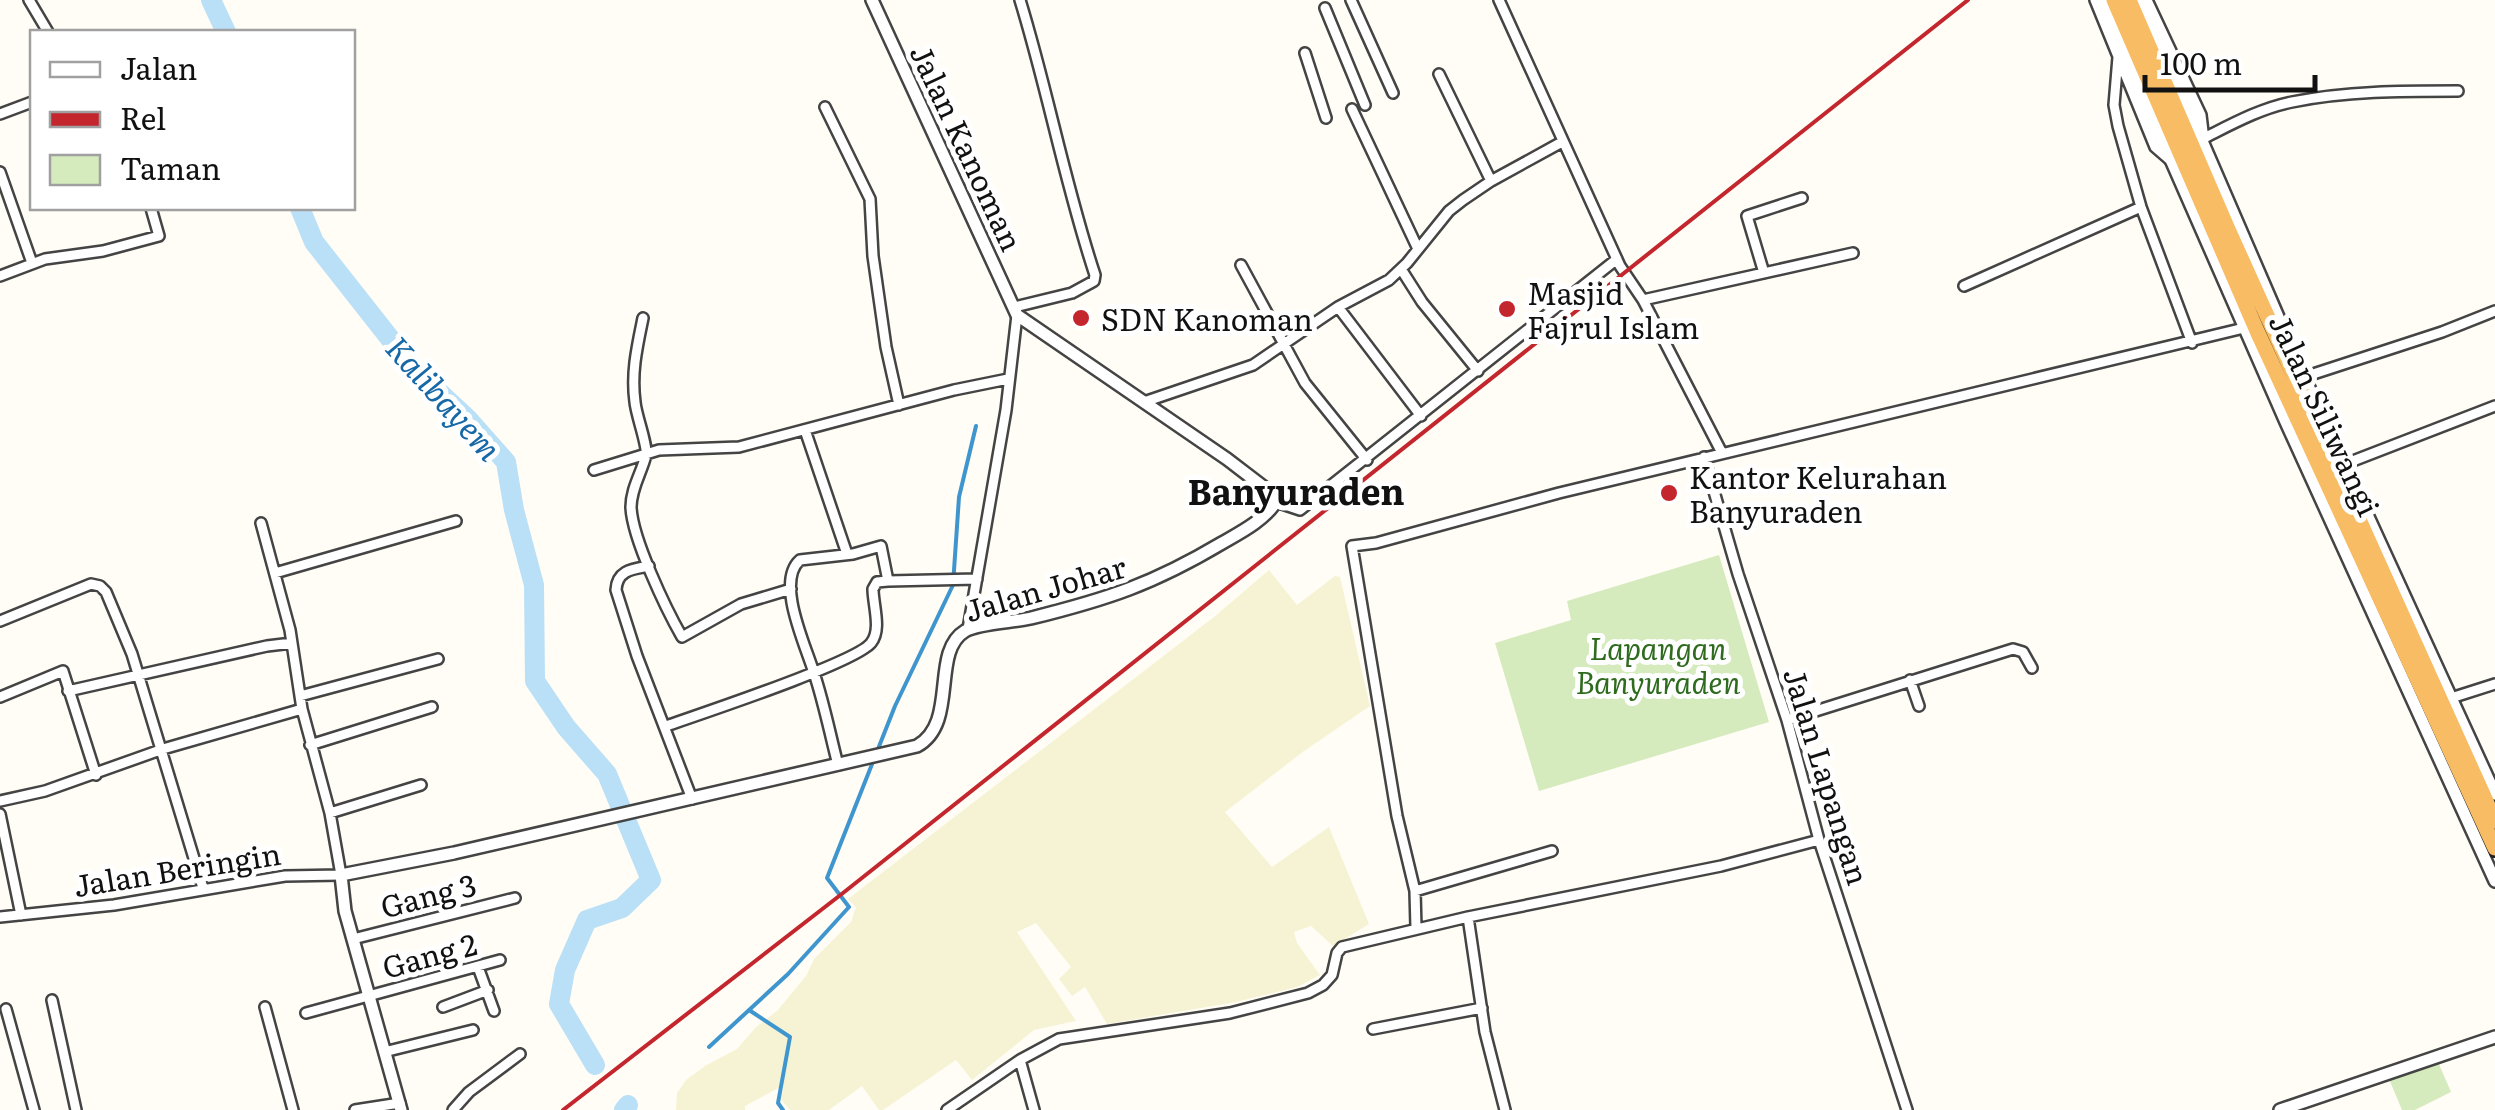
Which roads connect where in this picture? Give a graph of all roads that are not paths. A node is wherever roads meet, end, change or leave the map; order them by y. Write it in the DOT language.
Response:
graph roads {
  1 [pos="29,0"];
  2 [pos="872,0"];
  3 [pos="1020,0"];
  4 [pos="1351,0"];
  5 [pos="1499,0"];
  6 [pos="2098,0"];
  7 [pos="2114,0"];
  8 [pos="2129,0"];
  9 [pos="2149,1"];
  10 [pos="1325,8"];
  11 [pos="47,30"];
  12 [pos="1305,53"];
  13 [pos="2118,57"];
  14 [pos="1439,74"];
  15 [pos="2458,91"];
  16 [pos="1393,93"];
  17 [pos="30,103"];
  18 [pos="1364,105"];
  19 [pos="825,106"];
  20 [pos="1352,109"];
  21 [pos="0,114"];
  22 [pos="1326,118"];
  23 [pos="2179,135"];
  24 [pos="1562,142"];
  25 [pos="2203,143"];
  26 [pos="2172,162"];
  27 [pos="0,172"];
  28 [pos="1491,181"];
  29 [pos="1802,198"];
  30 [pos="2142,207"];
  31 [pos="152,210"];
  32 [pos="1418,249"];
  33 [pos="1853,253"];
  34 [pos="1617,259"];
  35 [pos="32,263"];
  36 [pos="1241,265"];
  37 [pos="1401,269"];
  38 [pos="1764,273"];
  39 [pos="0,276"];
  40 [pos="1964,286"];
  41 [pos="1643,300"];
  42 [pos="1338,308"];
  43 [pos="1016,311"];
  44 [pos="2495,311"];
  45 [pos="643,318"];
  46 [pos="2244,328"];
  47 [pos="2192,342"];
  48 [pos="1282,345"];
  49 [pos="1478,372"];
  50 [pos="2304,377"];
  51 [pos="1008,379"];
  52 [pos="1144,402"];
  53 [pos="899,405"];
  54 [pos="2495,406"];
  55 [pos="1422,416"];
  56 [pos="806,430"];
  57 [pos="647,453"];
  58 [pos="1722,453"];
  59 [pos="1704,457"];
  60 [pos="1367,460"];
  61 [pos="2345,464"];
  62 [pos="594,470"];
  63 [pos="1276,502"];
  64 [pos="456,522"];
  65 [pos="261,523"];
  66 [pos="2378,548"];
  67 [pos="847,554"];
  68 [pos="649,566"];
  69 [pos="274,573"];
  70 [pos="977,579"];
  71 [pos="888,580"];
  72 [pos="791,589"];
  73 [pos="2407,614"];
  74 [pos="0,621"];
  75 [pos="968,629"];
  76 [pos="2406,638"];
  77 [pos="292,643"];
  78 [pos="438,659"];
  79 [pos="2032,668"];
  80 [pos="814,670"];
  81 [pos="139,677"];
  82 [pos="1910,680"];
  83 [pos="2495,684"];
  84 [pos="68,691"];
  85 [pos="300,696"];
  86 [pos="0,697"];
  87 [pos="2452,698"];
  88 [pos="1919,706"];
  89 [pos="432,707"];
  90 [pos="302,708"];
  91 [pos="1786,720"];
  92 [pos="666,726"];
  93 [pos="310,744"];
  94 [pos="162,749"];
  95 [pos="838,764"];
  96 [pos="96,775"];
  97 [pos="421,785"];
  98 [pos="2495,794"];
  99 [pos="692,799"];
  100 [pos="0,801"];
  101 [pos="330,813"];
  102 [pos="0,814"];
  103 [pos="2495,821"];
  104 [pos="1820,840"];
  105 [pos="2495,848"];
  106 [pos="1552,850"];
  107 [pos="341,875"];
  108 [pos="2495,881"];
  109 [pos="203,888"];
  110 [pos="1415,891"];
  111 [pos="515,898"];
  112 [pos="21,915"];
  113 [pos="0,917"];
  114 [pos="1468,917"];
  115 [pos="1416,928"];
  116 [pos="353,939"];
  117 [pos="500,960"];
  118 [pos="478,967"];
  119 [pos="488,990"];
  120 [pos="370,996"];
  121 [pos="52,1000"];
  122 [pos="266,1007"];
  123 [pos="443,1007"];
  124 [pos="6,1008"];
  125 [pos="1482,1008"];
  126 [pos="494,1011"];
  127 [pos="306,1013"];
  128 [pos="1373,1028"];
  129 [pos="473,1030"];
  130 [pos="2495,1037"];
  131 [pos="384,1052"];
  132 [pos="520,1054"];
  133 [pos="1020,1060"];
  134 [pos="400,1106"];
  135 [pos="34,1110"];
  136 [pos="76,1110"];
  137 [pos="292,1110"];
  138 [pos="355,1110"];
  139 [pos="453,1110"];
  140 [pos="947,1110"];
  141 [pos="1034,1110"];
  142 [pos="1505,1110"];
  143 [pos="1907,1110"];
  144 [pos="2280,1110"];
  1 -- 11 [label="street"];
  2 -- 43 [label="street, Jalan Kanoman"];
  3 -- 43 [label="street"];
  4 -- 16 [label="street"];
  5 -- 24 [label="street"];
  6 -- 13 [label="street"];
  6 -- 23 [label="street"];
  7 -- 23 [label="highway, Jalan Siliwangi"];
  8 -- 23 [label="highway, Jalan Siliwangi"];
  9 -- 23 [label="street"];
  9 -- 25 [label="street"];
  10 -- 18 [label="street"];
  12 -- 22 [label="street"];
  13 -- 26 [label="street"];
  13 -- 30 [label="street"];
  14 -- 28 [label="street"];
  15 -- 25 [label="street"];
  17 -- 21 [label="street"];
  19 -- 53 [label="street"];
  20 -- 32 [label="street"];
  23 -- 25 [label="street"];
  23 -- 26 [label="street"];
  23 -- 66 [label="highway, Jalan Siliwangi"];
  23 -- 76 [label="highway, Jalan Siliwangi"];
  24 -- 28 [label="street"];
  24 -- 34 [label="street"];
  25 -- 50 [label="street"];
  26 -- 46 [label="street"];
  27 -- 35 [label="street"];
  28 -- 32 [label="street"];
  29 -- 38 [label="street"];
  30 -- 40 [label="street"];
  30 -- 47 [label="street"];
  31 -- 35 [label="street"];
  32 -- 37 [label="street"];
  33 -- 38 [label="street"];
  34 -- 41 [label="street"];
  34 -- 49 [label="street"];
  35 -- 39 [label="street"];
  36 -- 48 [label="street"];
  37 -- 42 [label="street"];
  37 -- 49 [label="street"];
  38 -- 41 [label="street"];
  41 -- 58 [label="street"];
  42 -- 48 [label="street"];
  42 -- 55 [label="street"];
  43 -- 51 [label="street"];
  43 -- 52 [label="street"];
  44 -- 50 [label="street"];
  45 -- 57 [label="street"];
  46 -- 47 [label="street"];
  46 -- 108 [label="street"];
  47 -- 58 [label="street"];
  48 -- 52 [label="street"];
  48 -- 60 [label="street"];
  49 -- 55 [label="street"];
  50 -- 61 [label="street"];
  51 -- 53 [label="street"];
  51 -- 70 [label="street"];
  52 -- 63 [label="street"];
  53 -- 56 [label="street"];
  54 -- 61 [label="street"];
  55 -- 60 [label="street"];
  56 -- 57 [label="street"];
  56 -- 67 [label="street"];
  57 -- 62 [label="street"];
  57 -- 68 [label="street"];
  58 -- 59 [label="street"];
  59 -- 91 [label="street, Jalan Lapangan"];
  59 -- 110 [label="street"];
  60 -- 63 [label="street"];
  61 -- 66 [label="street"];
  63 -- 75 [label="street, Jalan Johar"];
  64 -- 69 [label="street"];
  65 -- 69 [label="street"];
  66 -- 73 [label="highway, Jalan Siliwangi"];
  67 -- 71 [label="street"];
  67 -- 72 [label="street"];
  68 -- 72 [label="street"];
  68 -- 92 [label="street"];
  69 -- 77 [label="street"];
  70 -- 71 [label="street"];
  70 -- 75 [label="street"];
  71 -- 80 [label="street"];
  72 -- 80 [label="street"];
  73 -- 76 [label="highway, Jalan Siliwangi"];
  73 -- 87 [label="street"];
  74 -- 81 [label="street"];
  75 -- 95 [label="street, Jalan Johar"];
  76 -- 103 [label="highway, Jalan Siliwangi"];
  76 -- 105 [label="highway, Jalan Siliwangi"];
  77 -- 81 [label="street"];
  77 -- 85 [label="street"];
  78 -- 85 [label="street"];
  79 -- 82 [label="street"];
  80 -- 92 [label="street"];
  80 -- 95 [label="street"];
  81 -- 84 [label="street"];
  81 -- 94 [label="street"];
  82 -- 88 [label="street"];
  82 -- 91 [label="street"];
  83 -- 87 [label="street"];
  84 -- 86 [label="street"];
  84 -- 96 [label="street"];
  85 -- 90 [label="street"];
  87 -- 98 [label="street"];
  89 -- 93 [label="street"];
  90 -- 93 [label="street"];
  90 -- 94 [label="street"];
  91 -- 104 [label="street, Jalan Lapangan"];
  92 -- 99 [label="street"];
  93 -- 101 [label="street"];
  94 -- 96 [label="street"];
  94 -- 109 [label="street"];
  95 -- 99 [label="street, Jalan Johar"];
  96 -- 100 [label="street"];
  97 -- 101 [label="street"];
  99 -- 107 [label="street, Jalan Johar"];
  101 -- 107 [label="street"];
  102 -- 112 [label="street"];
  104 -- 114 [label="street"];
  104 -- 143 [label="street, Jalan Lapangan"];
  106 -- 110 [label="street"];
  107 -- 109 [label="street, Jalan Beringin"];
  107 -- 116 [label="street"];
  109 -- 112 [label="street, Jalan Beringin"];
  110 -- 115 [label="street"];
  111 -- 116 [label="street, Gang 3"];
  112 -- 113 [label="street, Jalan Beringin"];
  114 -- 115 [label="street"];
  114 -- 125 [label="street"];
  115 -- 133 [label="street"];
  116 -- 120 [label="street"];
  117 -- 118 [label="street, Gang 2"];
  118 -- 119 [label="street"];
  118 -- 120 [label="street, Gang 2"];
  119 -- 123 [label="street"];
  119 -- 126 [label="street"];
  120 -- 127 [label="street, Gang 2"];
  120 -- 131 [label="street"];
  121 -- 136 [label="street"];
  122 -- 137 [label="street"];
  124 -- 135 [label="street"];
  125 -- 128 [label="street"];
  125 -- 142 [label="street"];
  129 -- 131 [label="street"];
  130 -- 144 [label="street"];
  131 -- 134 [label="street"];
  132 -- 139 [label="street"];
  133 -- 140 [label="street"];
  133 -- 141 [label="street"];
  134 -- 138 [label="street"];
}
